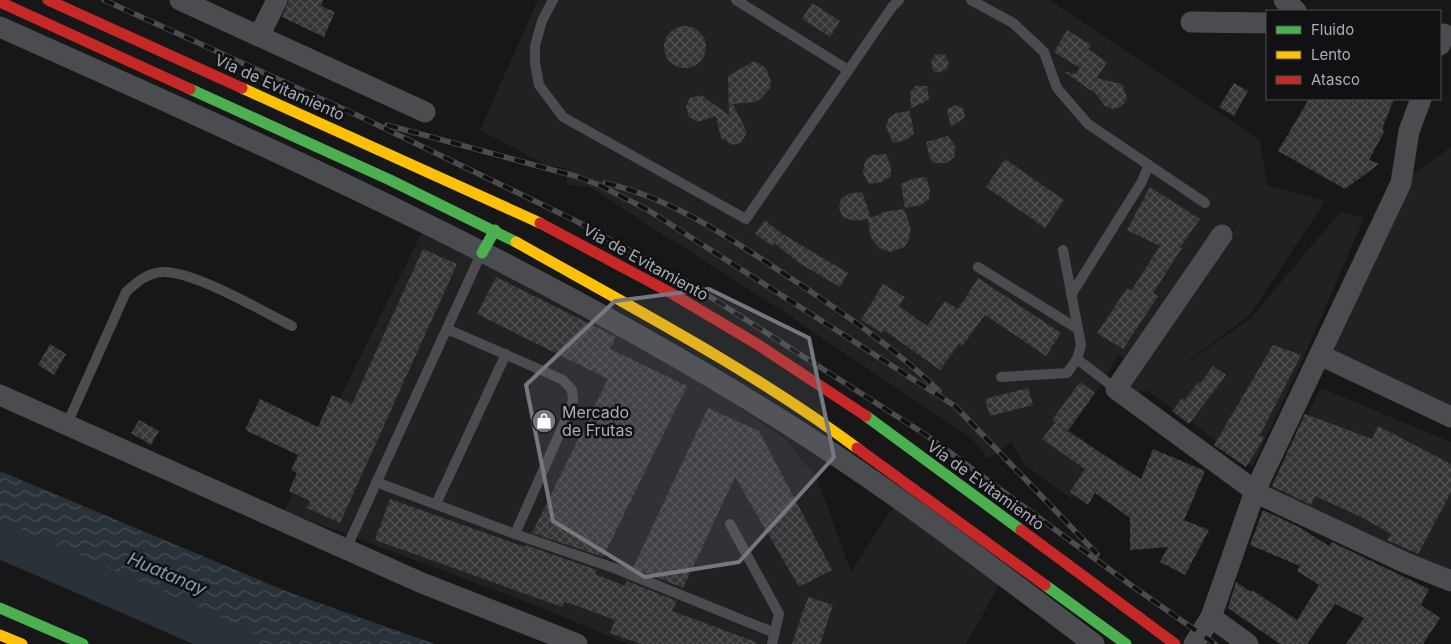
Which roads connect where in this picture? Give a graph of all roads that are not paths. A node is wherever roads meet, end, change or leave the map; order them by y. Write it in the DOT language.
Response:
graph roads {
  1 [pos="48,0"];
  2 [pos="180,0"];
  3 [pos="277,0"];
  4 [pos="553,0"];
  5 [pos="736,0"];
  6 [pos="899,0"];
  7 [pos="971,0"];
  8 [pos="1284,0"];
  9 [pos="0,2"];
  10 [pos="1295,10"];
  11 [pos="1191,22"];
  12 [pos="1266,23"];
  13 [pos="0,27"];
  14 [pos="259,36"];
  15 [pos="848,70"];
  16 [pos="1421,100"];
  17 [pos="425,112"];
  18 [pos="1149,165"];
  19 [pos="1205,203"];
  20 [pos="495,230"];
  21 [pos="1222,235"];
  22 [pos="1063,250"];
  23 [pos="482,253"];
  24 [pos="978,267"];
  25 [pos="1072,295"];
  26 [pos="292,326"];
  27 [pos="447,329"];
  28 [pos="1078,329"];
  29 [pos="506,354"];
  30 [pos="1320,355"];
  31 [pos="1076,359"];
  32 [pos="1001,377"];
  33 [pos="1116,389"];
  34 [pos="0,395"];
  35 [pos="1451,417"];
  36 [pos="67,424"];
  37 [pos="376,482"];
  38 [pos="1255,490"];
  39 [pos="436,504"];
  40 [pos="934,513"];
  41 [pos="730,524"];
  42 [pos="515,534"];
  43 [pos="346,549"];
  44 [pos="1451,581"];
  45 [pos="0,608"];
  46 [pos="1211,618"];
  47 [pos="775,632"];
  48 [pos="0,635"];
  49 [pos="22,644"];
  50 [pos="83,644"];
  51 [pos="577,644"];
  52 [pos="772,644"];
  53 [pos="1094,644"];
  54 [pos="1126,644"];
  55 [pos="1175,644"];
  56 [pos="1194,644"];
  57 [pos="1248,644"];
  1 -- 55 [label="main road, Vía de Evitamiento"];
  2 -- 14 [label="street"];
  3 -- 14 [label="street"];
  4 -- 15 [label="lane"];
  5 -- 15 [label="lane"];
  6 -- 15 [label="lane"];
  7 -- 18 [label="lane"];
  8 -- 10 [label="street"];
  9 -- 20 [label="main road"];
  11 -- 12 [label="street"];
  13 -- 23 [label="street"];
  14 -- 17 [label="street"];
  16 -- 30 [label="street"];
  18 -- 19 [label="lane"];
  18 -- 25 [label="lane"];
  20 -- 23 [label="main road"];
  20 -- 40 [label="main road"];
  21 -- 33 [label="street"];
  22 -- 25 [label="lane"];
  23 -- 27 [label="lane"];
  23 -- 40 [label="street"];
  24 -- 28 [label="lane"];
  25 -- 28 [label="lane"];
  26 -- 36 [label="lane"];
  27 -- 29 [label="lane"];
  27 -- 37 [label="lane"];
  28 -- 31 [label="lane"];
  29 -- 39 [label="lane"];
  29 -- 42 [label="lane"];
  30 -- 35 [label="street"];
  30 -- 38 [label="street"];
  31 -- 32 [label="lane"];
  31 -- 33 [label="lane"];
  33 -- 38 [label="street"];
  34 -- 36 [label="street"];
  36 -- 43 [label="street"];
  37 -- 39 [label="lane"];
  37 -- 43 [label="lane"];
  38 -- 44 [label="street"];
  38 -- 46 [label="street"];
  39 -- 42 [label="lane"];
  40 -- 53 [label="street"];
  40 -- 54 [label="main road"];
  41 -- 47 [label="lane"];
  42 -- 47 [label="lane"];
  43 -- 51 [label="street"];
  45 -- 50 [label="main road"];
  46 -- 56 [label="street"];
  46 -- 57 [label="street"];
  47 -- 52 [label="lane"];
  48 -- 49 [label="main road"];
}
